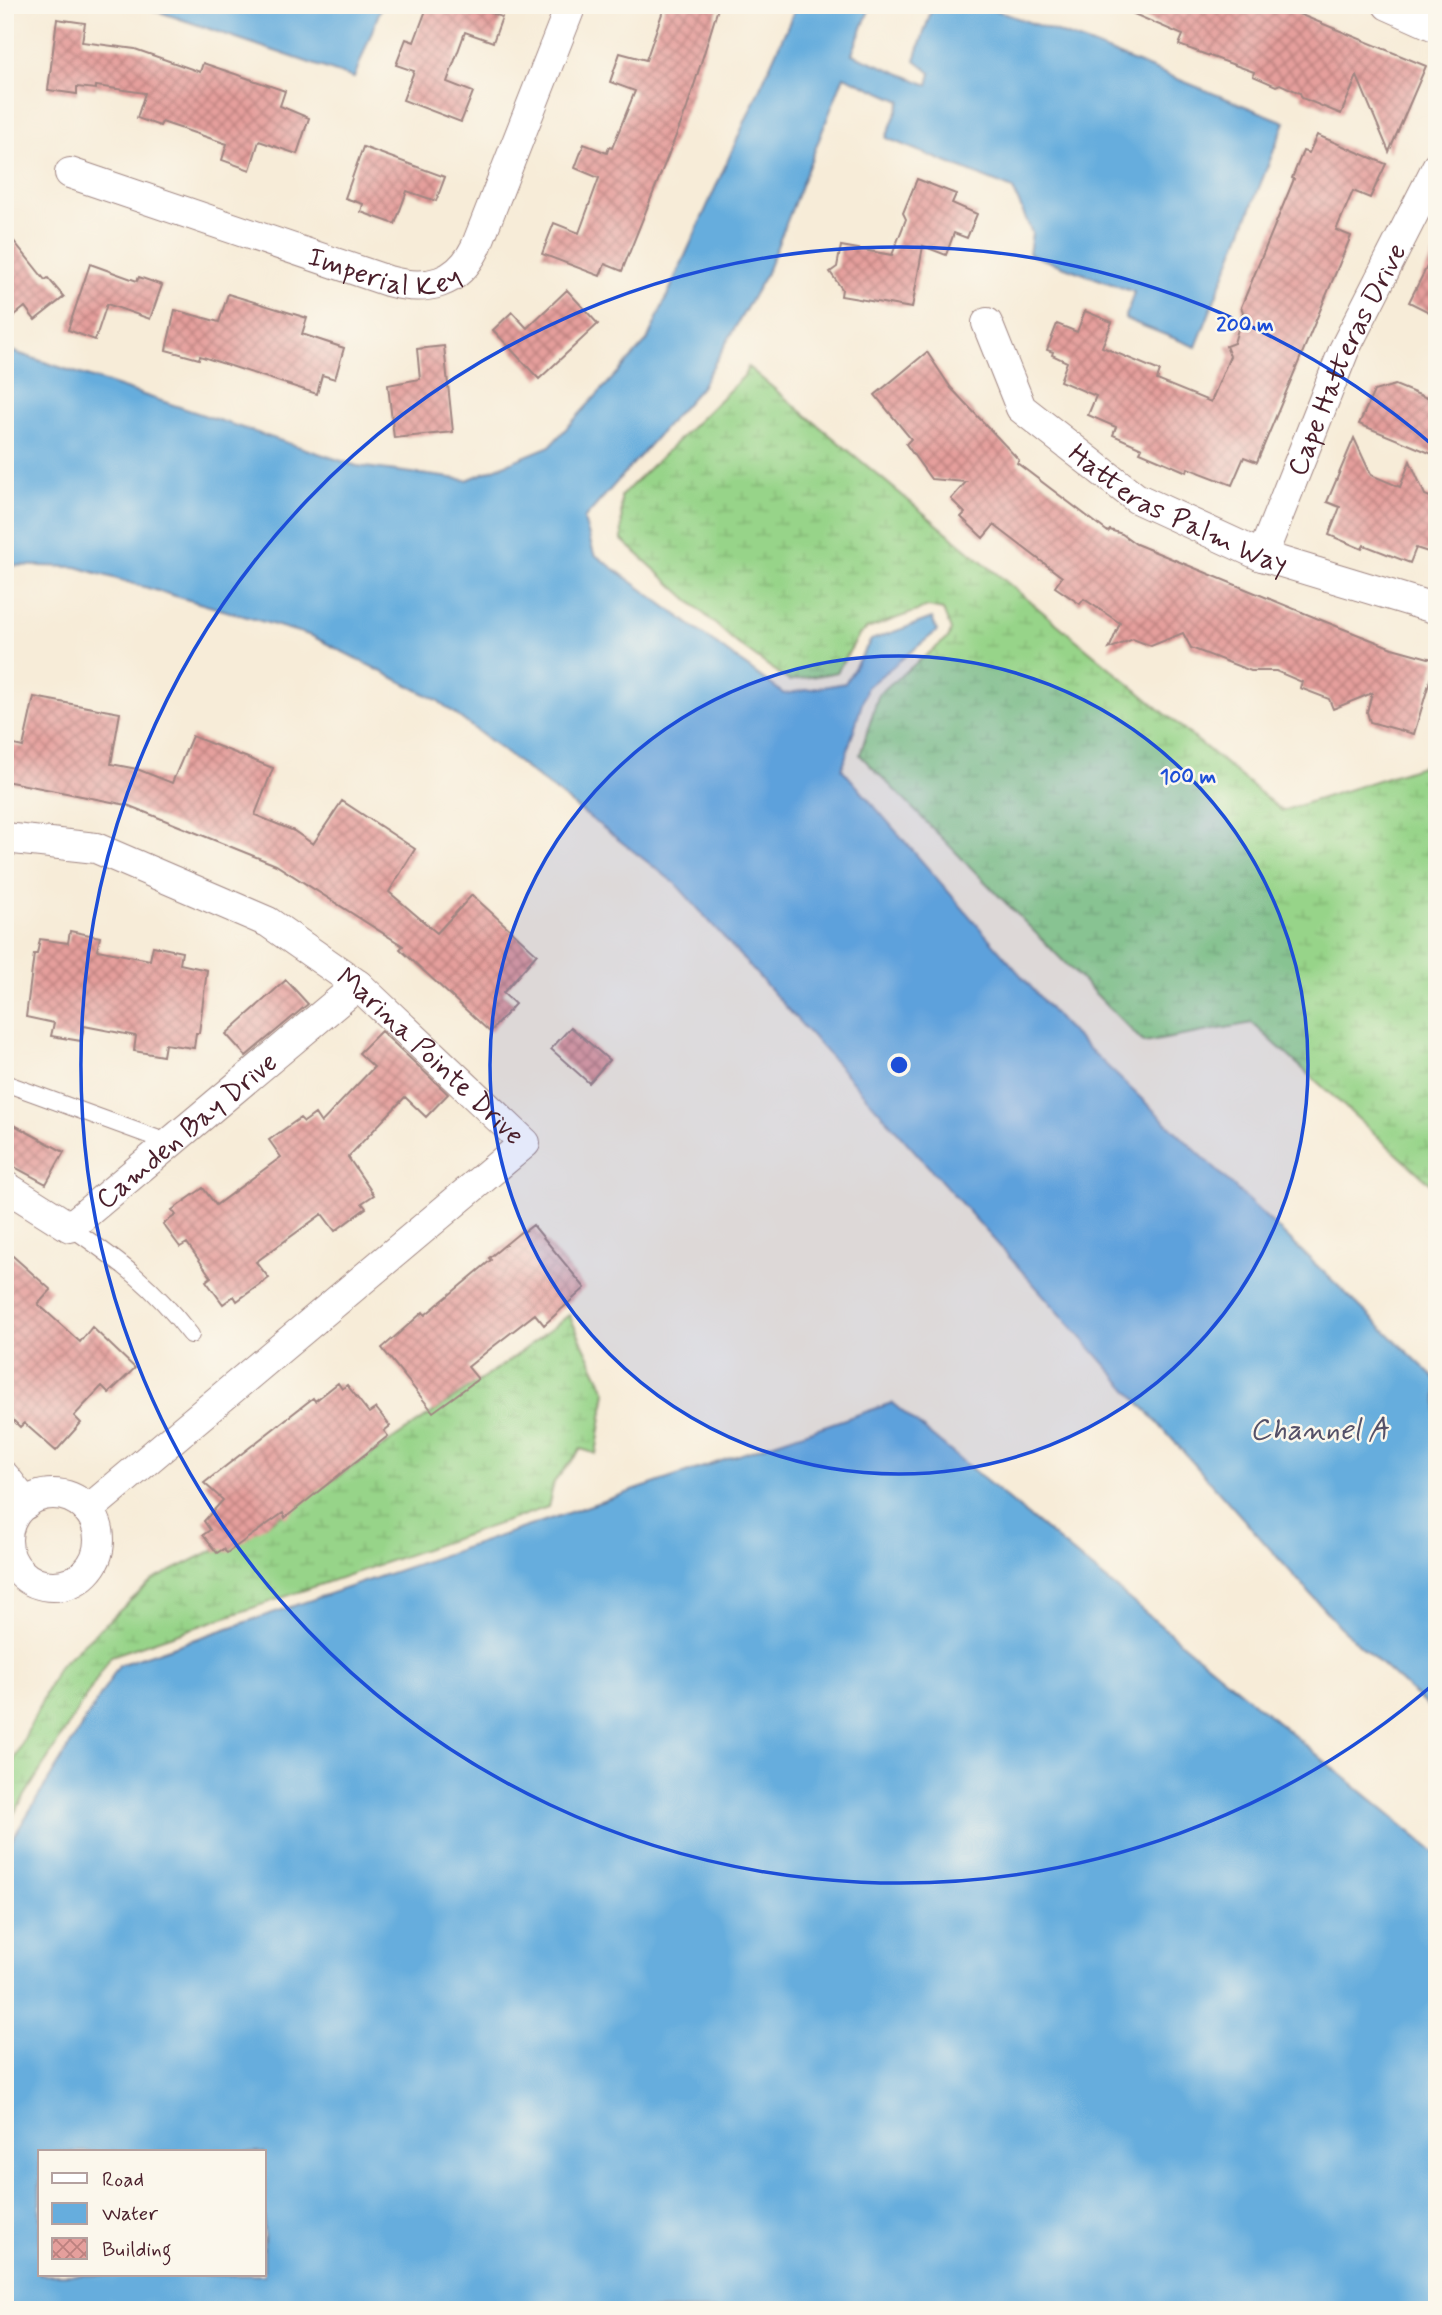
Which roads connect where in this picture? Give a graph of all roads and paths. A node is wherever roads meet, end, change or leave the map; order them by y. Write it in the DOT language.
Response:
graph roads {
  1 [pos="571,5"];
  2 [pos="1388,5"];
  3 [pos="1437,27"];
  4 [pos="1437,167"];
  5 [pos="70,173"];
  6 [pos="987,323"];
  7 [pos="1262,556"];
  8 [pos="1437,608"];
  9 [pos="5,838"];
  10 [pos="358,985"];
  11 [pos="5,1083"];
  12 [pos="170,1143"];
  13 [pos="5,1186"];
  14 [pos="70,1227"];
  15 [pos="191,1335"];
  16 [pos="5,1477"];
  17 [pos="26,1504"];
  18 [pos="88,1510"];
  19 [pos="11,1572"];
  1 -- 5 [label="street, Imperial Key"];
  2 -- 3 [label="street"];
  4 -- 7 [label="street, Cape Hatteras Drive"];
  6 -- 7 [label="street, Hatteras Palm Way"];
  7 -- 8 [label="street, Hatteras Palm Way"];
  9 -- 10 [label="street, Marina Pointe Drive"];
  10 -- 12 [label="street, Camden Bay Drive"];
  10 -- 18 [label="street, Marina Pointe Drive"];
  11 -- 12 [label="lane"];
  12 -- 14 [label="street, Camden Bay Drive"];
  13 -- 14 [label="street, Camden Bay Drive"];
  14 -- 15 [label="lane"];
  16 -- 17 [label="street"];
  17 -- 18 [label="street"];
  17 -- 19 [label="street"];
  18 -- 19 [label="street"];
}
